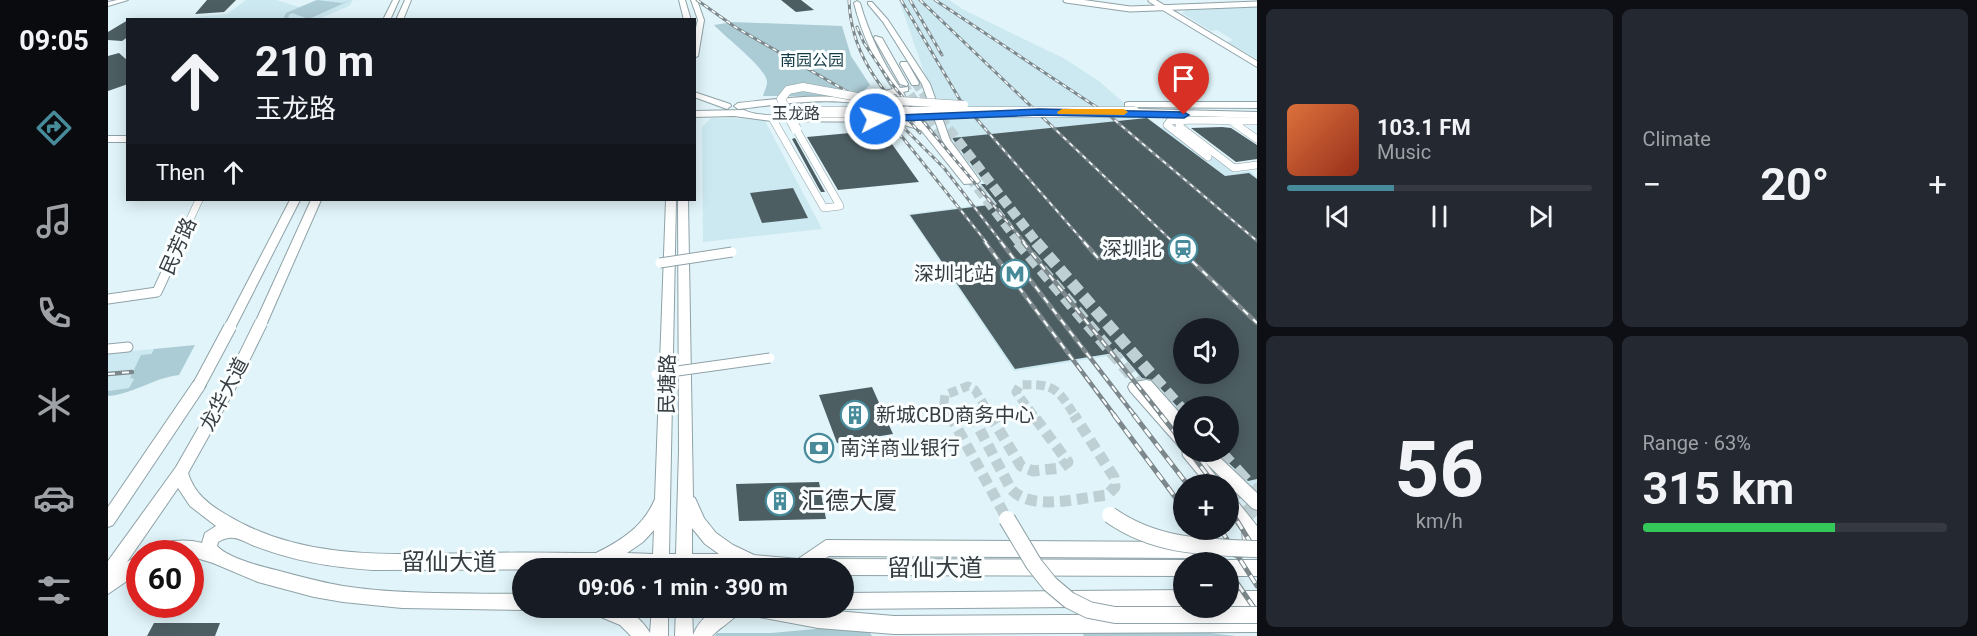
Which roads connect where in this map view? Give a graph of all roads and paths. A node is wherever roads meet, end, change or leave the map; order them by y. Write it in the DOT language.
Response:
graph roads {
  1 [pos="125,0"];
  2 [pos="396,0"];
  3 [pos="408,0"];
  4 [pos="682,0"];
  5 [pos="694,0"];
  6 [pos="1066,0"];
  7 [pos="1072,0"];
  8 [pos="1151,0"];
  9 [pos="1156,0"];
  10 [pos="109,1"];
  11 [pos="856,1"];
  12 [pos="869,1"];
  13 [pos="1257,3"];
  14 [pos="1166,8"];
  15 [pos="387,18"];
  16 [pos="400,18"];
  17 [pos="687,18"];
  18 [pos="696,46"];
  19 [pos="1257,62"];
  20 [pos="889,76"];
  21 [pos="915,83"];
  22 [pos="901,87"];
  23 [pos="696,95"];
  24 [pos="874,97"];
  25 [pos="1257,99"];
  26 [pos="858,101"];
  27 [pos="981,105"];
  28 [pos="1257,105"];
  29 [pos="727,106"];
  30 [pos="696,107"];
  31 [pos="1135,108"];
  32 [pos="798,109"];
  33 [pos="937,109"];
  34 [pos="738,110"];
  35 [pos="713,112"];
  36 [pos="1039,112"];
  37 [pos="1257,113"];
  38 [pos="696,114"];
  39 [pos="772,118"];
  40 [pos="869,118"];
  41 [pos="1229,119"];
  42 [pos="1189,120"];
  43 [pos="1257,121"];
  44 [pos="696,122"];
  45 [pos="926,128"];
  46 [pos="796,129"];
  47 [pos="868,131"];
  48 [pos="126,135"];
  49 [pos="108,137"];
  50 [pos="126,139"];
  51 [pos="1257,139"];
  52 [pos="1208,157"];
  53 [pos="1257,165"];
  54 [pos="199,201"];
  55 [pos="294,201"];
  56 [pos="316,201"];
  57 [pos="671,201"];
  58 [pos="683,201"];
  59 [pos="732,252"];
  60 [pos="660,263"];
  61 [pos="108,299"];
  62 [pos="128,348"];
  63 [pos="108,349"];
  64 [pos="770,358"];
  65 [pos="656,374"];
  66 [pos="666,450"];
  67 [pos="686,450"];
  68 [pos="1196,462"];
  69 [pos="1215,462"];
  70 [pos="181,472"];
  71 [pos="1207,474"];
  72 [pos="686,489"];
  73 [pos="664,494"];
  74 [pos="121,501"];
  75 [pos="1257,502"];
  76 [pos="108,512"];
  77 [pos="1110,515"];
  78 [pos="1239,515"];
  79 [pos="1007,519"];
  80 [pos="108,520"];
  81 [pos="1243,520"];
  82 [pos="239,533"];
  83 [pos="1257,536"];
  84 [pos="1257,549"];
  85 [pos="204,552"];
  86 [pos="216,555"];
  87 [pos="601,558"];
  88 [pos="661,558"];
  89 [pos="684,558"];
  90 [pos="748,558"];
  91 [pos="812,558"];
  92 [pos="512,561"];
  93 [pos="854,567"];
  94 [pos="1173,568"];
  95 [pos="1239,568"];
  96 [pos="1257,568"];
  97 [pos="126,572"];
  98 [pos="108,575"];
  99 [pos="108,586"];
  100 [pos="1173,598"];
  101 [pos="1239,599"];
  102 [pos="1257,599"];
  103 [pos="854,601"];
  104 [pos="512,602"];
  105 [pos="1257,615"];
  106 [pos="624,618"];
  107 [pos="660,618"];
  108 [pos="684,618"];
  109 [pos="717,618"];
  110 [pos="812,618"];
  111 [pos="1257,623"];
  112 [pos="644,636"];
  113 [pos="659,636"];
  114 [pos="684,636"];
  115 [pos="701,636"];
  1 -- 10 [label="main road"];
  2 -- 15 [label="main road"];
  3 -- 16 [label="main road"];
  4 -- 17 [label="main road"];
  5 -- 18 [label="main road"];
  6 -- 14 [label="street"];
  7 -- 14 [label="street"];
  8 -- 14 [label="street"];
  9 -- 14 [label="street"];
  11 -- 20 [label="main road"];
  11 -- 22 [label="main road"];
  12 -- 21 [label="main road"];
  12 -- 33 [label="main road"];
  13 -- 14 [label="street"];
  14 -- 19 [label="street"];
  20 -- 22 [label="main road"];
  20 -- 24 [label="main road"];
  22 -- 24 [label="main road"];
  22 -- 33 [label="main road"];
  22 -- 45 [label="main road"];
  23 -- 29 [label="main road"];
  24 -- 26 [label="main road"];
  25 -- 31 [label="main road"];
  26 -- 34 [label="main road"];
  26 -- 40 [label="main road"];
  27 -- 31 [label="main road, 玉龙路"];
  27 -- 32 [label="main road, 玉龙路, bridge"];
  27 -- 46 [label="main road, bridge"];
  28 -- 31 [label="main road, 玉龙路"];
  29 -- 34 [label="main road, 玉龙路"];
  29 -- 35 [label="main road, 玉龙路"];
  30 -- 35 [label="main road, 玉龙路"];
  31 -- 36 [label="main road, 玉龙路, bridge"];
  31 -- 37 [label="main road, 玉龙路"];
  31 -- 41 [label="main road"];
  32 -- 34 [label="main road, 玉龙路"];
  32 -- 36 [label="main road, 玉龙路, bridge"];
  33 -- 45 [label="main road"];
  34 -- 35 [label="main road, 玉龙路"];
  34 -- 39 [label="main road"];
  35 -- 38 [label="main road, 玉龙路"];
  35 -- 44 [label="main road"];
  36 -- 47 [label="main road, bridge"];
  37 -- 41 [label="main road"];
  39 -- 40 [label="main road"];
  39 -- 46 [label="street"];
  40 -- 45 [label="main road"];
  41 -- 42 [label="street"];
  41 -- 43 [label="street"];
  41 -- 51 [label="street"];
  42 -- 52 [label="street"];
  42 -- 53 [label="street"];
  48 -- 49 [label="main road"];
  49 -- 50 [label="main road"];
  54 -- 61 [label="street, 民芳路"];
  55 -- 74 [label="main road, 龙华大道, bridge"];
  56 -- 70 [label="main road, 龙华大道, bridge"];
  57 -- 66 [label="main road, 民塘路"];
  58 -- 67 [label="main road, 民塘路"];
  59 -- 60 [label="street, bridge"];
  62 -- 63 [label="street"];
  64 -- 65 [label="street, bridge"];
  66 -- 67 [label="main road"];
  66 -- 73 [label="main road, 民塘路"];
  67 -- 72 [label="main road, 民塘路"];
  68 -- 71 [label="main road"];
  69 -- 75 [label="main road"];
  70 -- 82 [label="main road, 留仙大道"];
  70 -- 98 [label="main road, 龙华大道"];
  72 -- 89 [label="main road, 民塘路"];
  72 -- 90 [label="main road"];
  73 -- 87 [label="main road"];
  73 -- 88 [label="main road, 民塘路"];
  74 -- 76 [label="main road"];
  74 -- 80 [label="main road, 龙华大道"];
  77 -- 84 [label="main road, bridge"];
  78 -- 81 [label="main road"];
  79 -- 105 [label="main road, bridge"];
  81 -- 83 [label="main road"];
  81 -- 91 [label="main road"];
  82 -- 86 [label="main road"];
  82 -- 92 [label="main road, 留仙大道"];
  85 -- 86 [label="main road, 留仙大道"];
  86 -- 104 [label="main road, 留仙大道"];
  93 -- 94 [label="main road, 留仙大道"];
  95 -- 96 [label="main road"];
  97 -- 99 [label="main road"];
  100 -- 103 [label="main road, 留仙大道"];
  101 -- 102 [label="main road"];
  106 -- 112 [label="main road"];
  107 -- 113 [label="main road"];
  108 -- 114 [label="main road"];
  109 -- 115 [label="main road"];
  110 -- 111 [label="main road"];
}
